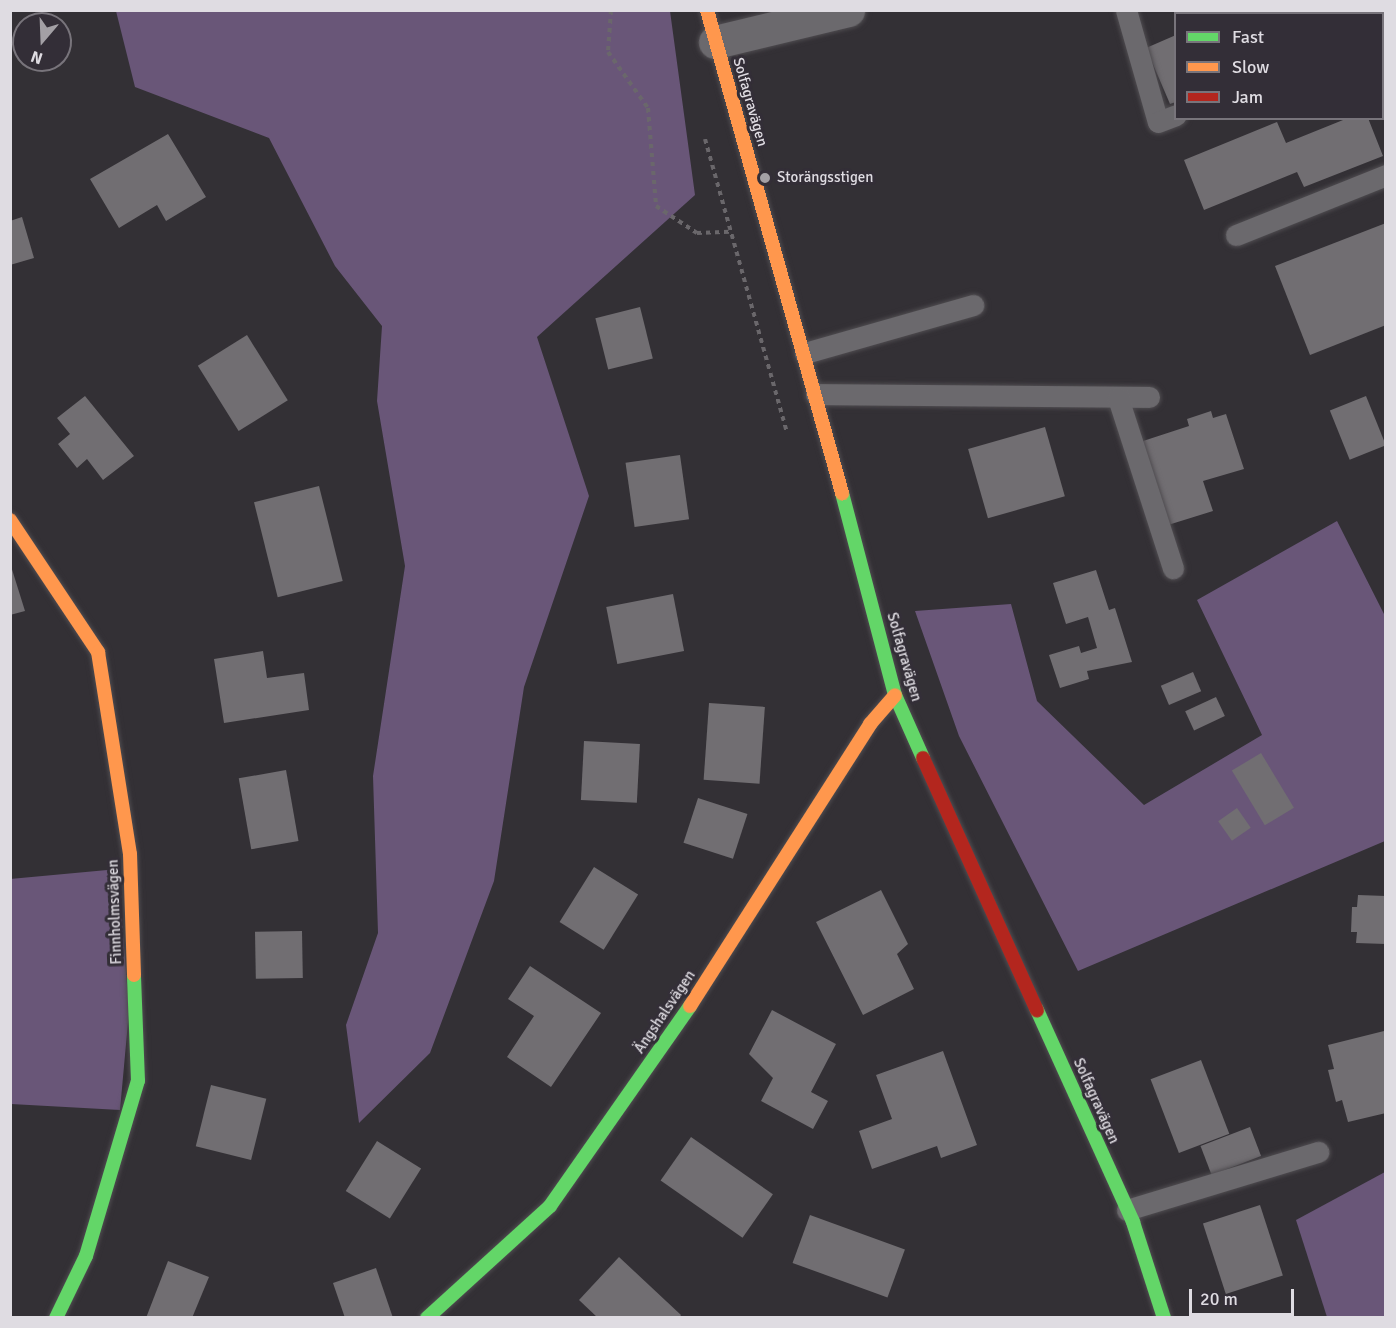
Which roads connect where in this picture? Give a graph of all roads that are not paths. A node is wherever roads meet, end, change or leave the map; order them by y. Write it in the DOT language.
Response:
graph roads {
  1 [pos="707,10"];
  2 [pos="848,10"];
  3 [pos="1126,10"];
  4 [pos="715,42"];
  5 [pos="1174,116"];
  6 [pos="1386,175"];
  7 [pos="1236,234"];
  8 [pos="973,305"];
  9 [pos="805,353"];
  10 [pos="816,394"];
  11 [pos="1149,397"];
  12 [pos="1118,398"];
  13 [pos="10,520"];
  14 [pos="1173,568"];
  15 [pos="895,695"];
  16 [pos="1318,1152"];
  17 [pos="1127,1210"];
  18 [pos="56,1317"];
  19 [pos="427,1317"];
  20 [pos="1164,1317"];
  1 -- 4 [label="street, Solfagravägen"];
  2 -- 4 [label="street"];
  3 -- 5 [label="lane"];
  4 -- 9 [label="street, Solfagravägen"];
  6 -- 7 [label="lane"];
  8 -- 9 [label="lane"];
  9 -- 10 [label="street, Solfagravägen"];
  10 -- 12 [label="lane"];
  10 -- 15 [label="street, Solfagravägen"];
  11 -- 12 [label="lane"];
  12 -- 14 [label="lane"];
  13 -- 18 [label="street, Finnholmsvägen"];
  15 -- 17 [label="street, Solfagravägen"];
  15 -- 19 [label="street, Ängshalsvägen"];
  16 -- 17 [label="lane"];
  17 -- 20 [label="street, Solfagravägen"];
}
